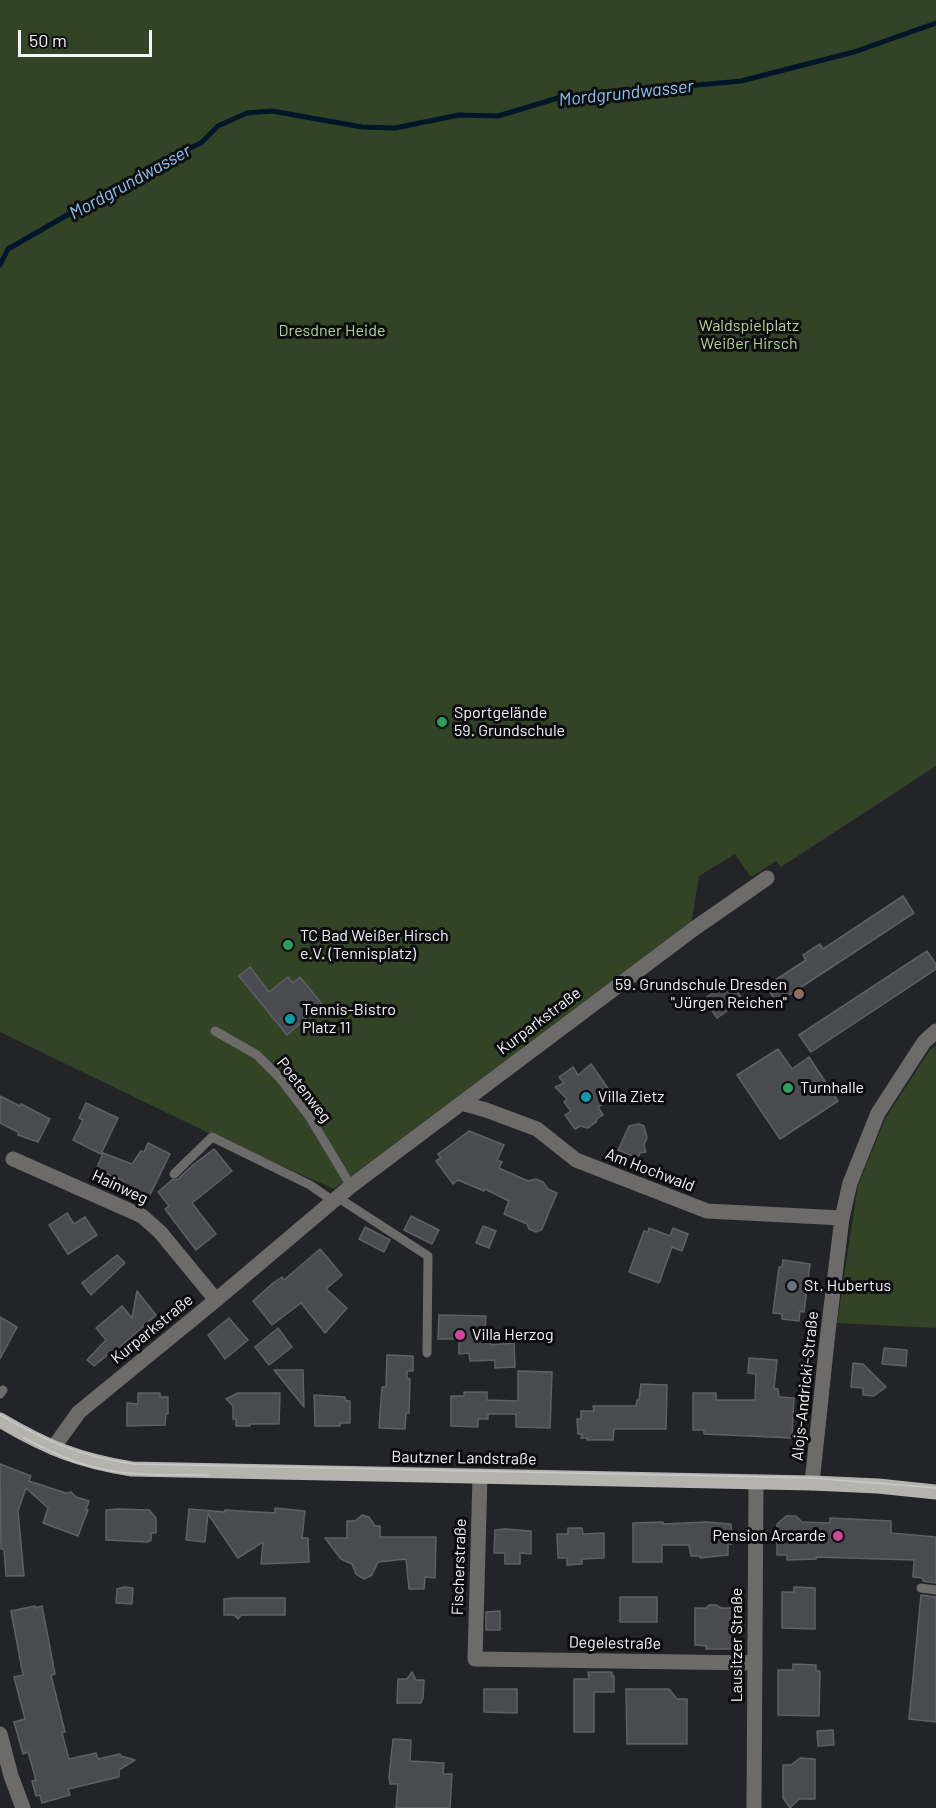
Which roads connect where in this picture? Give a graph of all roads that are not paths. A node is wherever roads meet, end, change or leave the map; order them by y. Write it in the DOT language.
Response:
graph roads {
  1 [pos="767,878"];
  2 [pos="215,1031"];
  3 [pos="936,1031"];
  4 [pos="461,1102"];
  5 [pos="13,1159"];
  6 [pos="174,1174"];
  7 [pos="351,1186"];
  8 [pos="335,1199"];
  9 [pos="842,1218"];
  10 [pos="216,1300"];
  11 [pos="427,1353"];
  12 [pos="0,1420"];
  13 [pos="53,1448"];
  14 [pos="480,1476"];
  15 [pos="756,1482"];
  16 [pos="812,1483"];
  17 [pos="936,1492"];
  18 [pos="921,1588"];
  19 [pos="936,1590"];
  20 [pos="475,1659"];
  21 [pos="754,1663"];
  22 [pos="0,1734"];
  23 [pos="23,1808"];
  24 [pos="754,1808"];
  1 -- 4 [label="street, Kurparkstraße"];
  2 -- 7 [label="lane, Poetenweg"];
  3 -- 9 [label="street, Alojs-Andricki-Straße"];
  4 -- 7 [label="street, Kurparkstraße"];
  4 -- 9 [label="street, Am Hochwald"];
  5 -- 10 [label="street, Hainweg"];
  6 -- 8 [label="lane"];
  7 -- 8 [label="street, Kurparkstraße"];
  8 -- 10 [label="street, Kurparkstraße"];
  8 -- 11 [label="lane"];
  9 -- 16 [label="street, Alojs-Andricki-Straße"];
  10 -- 13 [label="street, Kurparkstraße"];
  12 -- 13 [label="main road, Bautzner Landstraße"];
  13 -- 14 [label="main road, Bautzner Landstraße"];
  14 -- 15 [label="main road, Bautzner Landstraße"];
  14 -- 20 [label="street, Fischerstraße"];
  15 -- 16 [label="main road, Bautzner Landstraße"];
  15 -- 21 [label="street, Lausitzer Straße"];
  16 -- 17 [label="main road, Bautzner Landstraße"];
  18 -- 19 [label="lane"];
  20 -- 21 [label="street, Degelestraße"];
  21 -- 24 [label="street, Lausitzer Straße"];
  22 -- 23 [label="street"];
}
